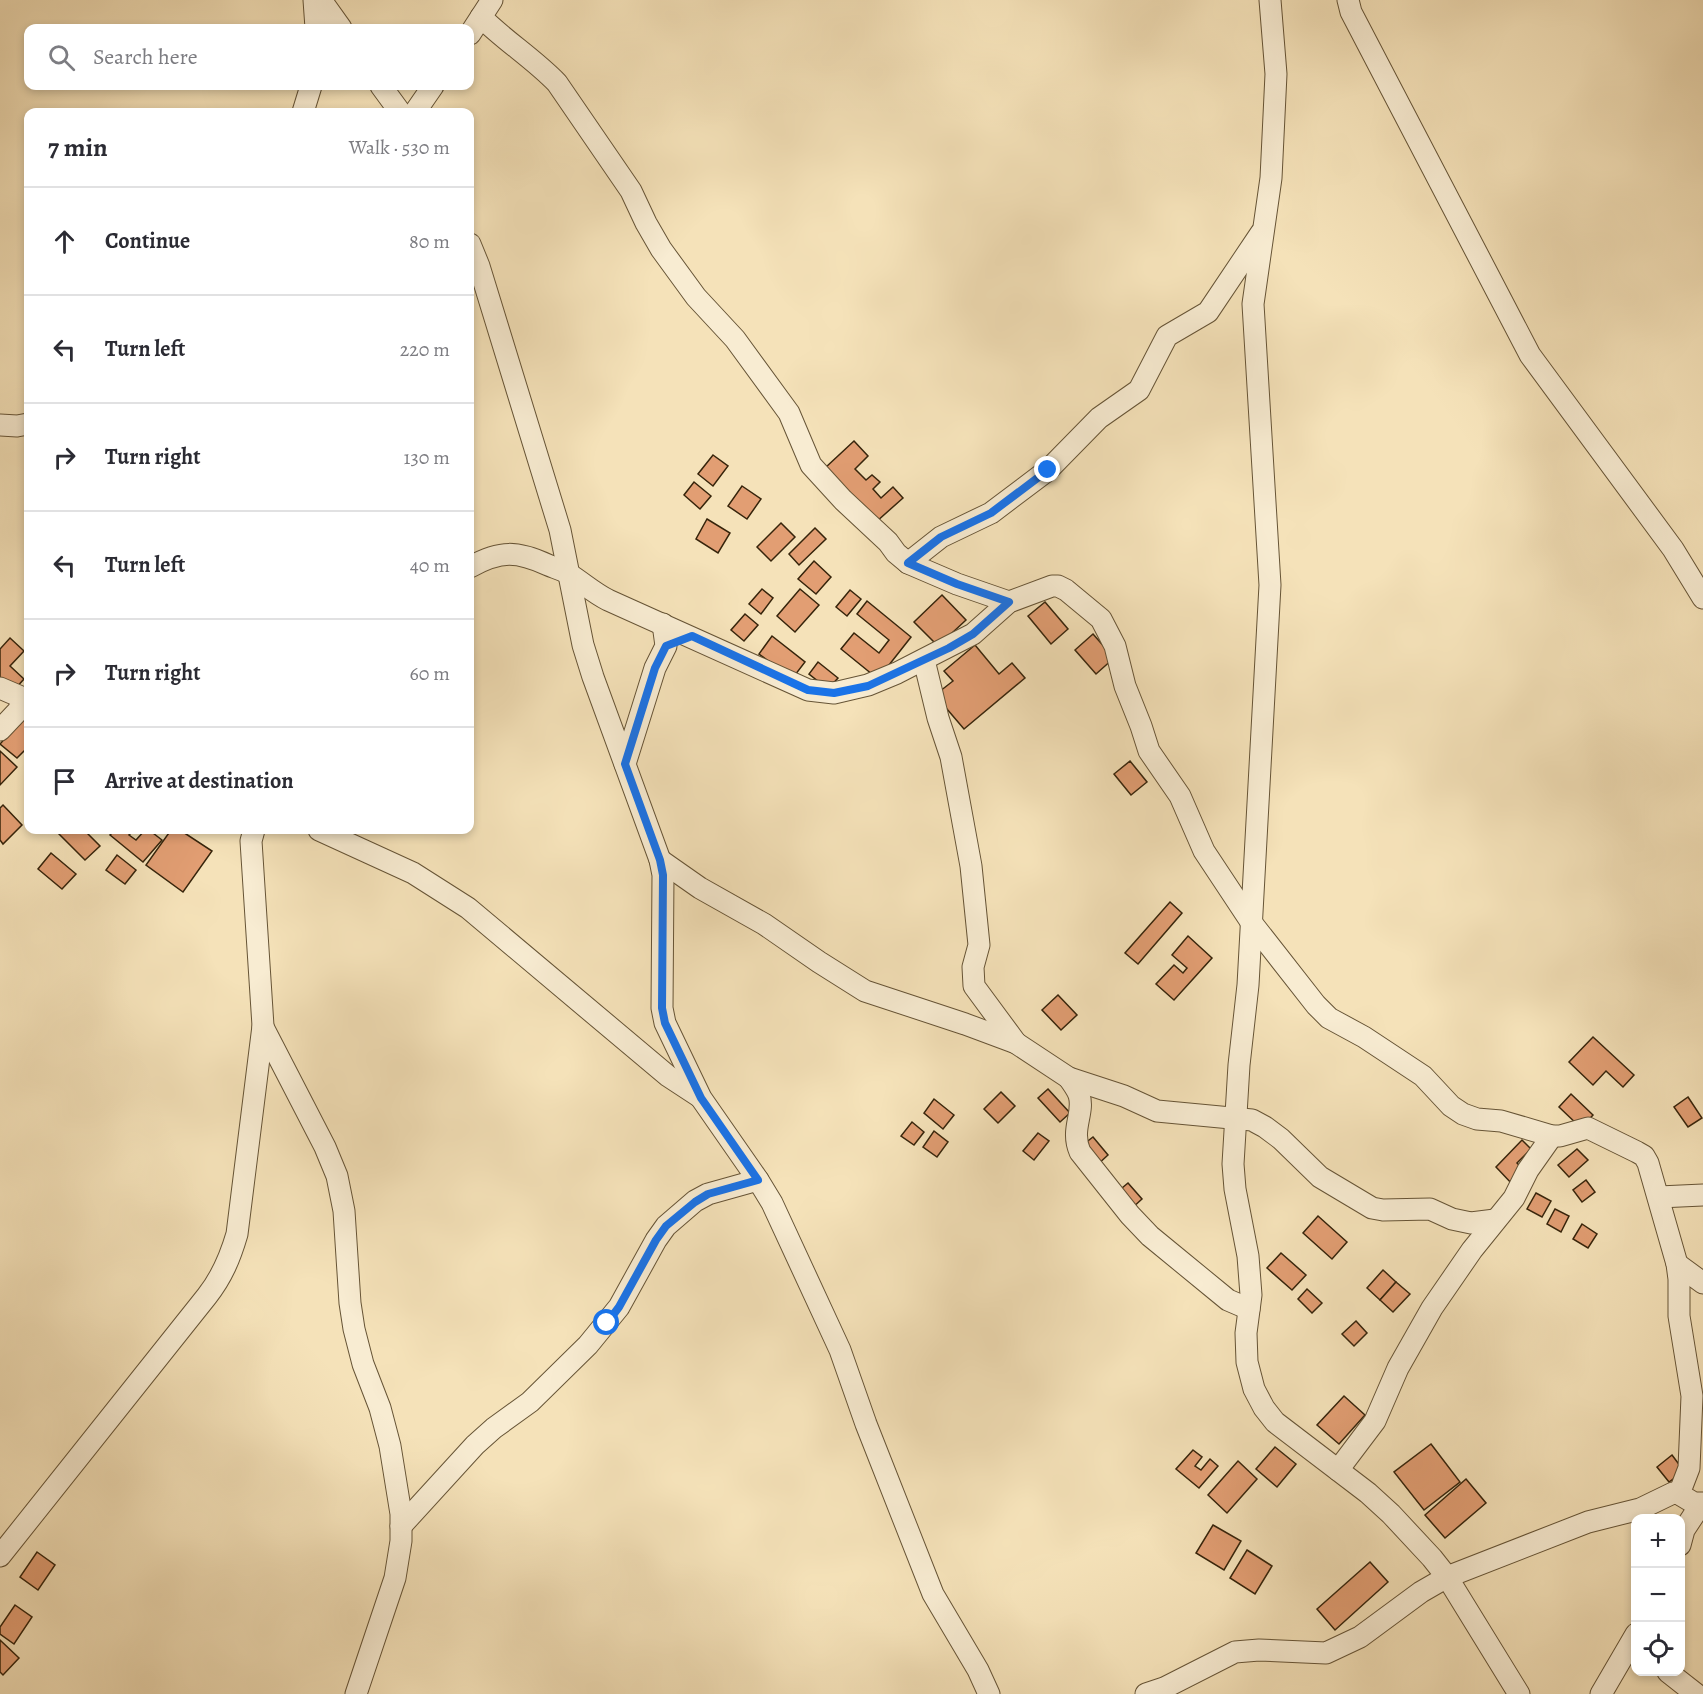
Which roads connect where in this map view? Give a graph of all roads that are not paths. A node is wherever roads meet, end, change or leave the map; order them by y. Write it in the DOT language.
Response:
graph roads {
  1 [pos="314,0"];
  2 [pos="321,0"];
  3 [pos="1270,0"];
  4 [pos="1348,0"];
  5 [pos="481,17"];
  6 [pos="316,24"];
  7 [pos="338,24"];
  8 [pos="309,90"];
  9 [pos="384,90"];
  10 [pos="430,90"];
  11 [pos="304,108"];
  12 [pos="397,108"];
  13 [pos="418,108"];
  14 [pos="1264,228"];
  15 [pos="474,254"];
  16 [pos="0,425"];
  17 [pos="24,425"];
  18 [pos="908,563"];
  19 [pos="474,565"];
  20 [pos="568,573"];
  21 [pos="1703,598"];
  22 [pos="1009,602"];
  23 [pos="663,624"];
  24 [pos="692,636"];
  25 [pos="666,646"];
  26 [pos="924,660"];
  27 [pos="0,688"];
  28 [pos="24,699"];
  29 [pos="24,703"];
  30 [pos="0,730"];
  31 [pos="625,764"];
  32 [pos="253,834"];
  33 [pos="328,834"];
  34 [pos="660,860"];
  35 [pos="1251,922"];
  36 [pos="263,1026"];
  37 [pos="1016,1043"];
  38 [pos="1069,1078"];
  39 [pos="701,1098"];
  40 [pos="1237,1118"];
  41 [pos="1552,1136"];
  42 [pos="758,1180"];
  43 [pos="1703,1196"];
  44 [pos="1659,1197"];
  45 [pos="1452,1219"];
  46 [pos="1495,1221"];
  47 [pos="1472,1250"];
  48 [pos="1677,1264"];
  49 [pos="1703,1283"];
  50 [pos="1228,1300"];
  51 [pos="1249,1309"];
  52 [pos="1246,1333"];
  53 [pos="1338,1470"];
  54 [pos="1679,1494"];
  55 [pos="1702,1504"];
  56 [pos="401,1526"];
  57 [pos="1685,1529"];
  58 [pos="0,1556"];
  59 [pos="1448,1577"];
  60 [pos="1631,1641"];
  61 [pos="1198,1671"];
  62 [pos="1674,1676"];
  63 [pos="356,1694"];
  64 [pos="989,1694"];
  65 [pos="1146,1694"];
  66 [pos="1190,1694"];
  67 [pos="1519,1694"];
  68 [pos="1601,1694"];
  69 [pos="1696,1694"];
  1 -- 6 [label="street"];
  2 -- 7 [label="street"];
  3 -- 14 [label="street"];
  4 -- 21 [label="street"];
  5 -- 18 [label="street"];
  8 -- 11 [label="street"];
  9 -- 12 [label="street"];
  10 -- 13 [label="street"];
  14 -- 18 [label="street"];
  14 -- 35 [label="street"];
  15 -- 20 [label="street"];
  16 -- 17 [label="street"];
  18 -- 22 [label="street"];
  19 -- 20 [label="street"];
  20 -- 23 [label="street"];
  20 -- 31 [label="street"];
  22 -- 26 [label="street"];
  22 -- 35 [label="street"];
  23 -- 24 [label="street"];
  23 -- 25 [label="street"];
  24 -- 25 [label="street"];
  24 -- 26 [label="street"];
  25 -- 31 [label="street"];
  26 -- 37 [label="street"];
  27 -- 28 [label="street"];
  29 -- 30 [label="street"];
  31 -- 34 [label="street"];
  32 -- 36 [label="street"];
  33 -- 39 [label="street"];
  34 -- 37 [label="street"];
  34 -- 39 [label="street"];
  35 -- 40 [label="street"];
  35 -- 41 [label="street"];
  36 -- 56 [label="street"];
  36 -- 58 [label="street"];
  37 -- 38 [label="street"];
  38 -- 40 [label="street"];
  38 -- 50 [label="street"];
  39 -- 42 [label="street"];
  40 -- 45 [label="street"];
  40 -- 51 [label="street"];
  41 -- 44 [label="street"];
  41 -- 46 [label="street"];
  42 -- 56 [label="street"];
  42 -- 64 [label="street"];
  43 -- 44 [label="street"];
  44 -- 48 [label="street"];
  45 -- 46 [label="street"];
  45 -- 47 [label="street"];
  46 -- 47 [label="street"];
  47 -- 53 [label="street"];
  48 -- 49 [label="street"];
  48 -- 54 [label="street"];
  50 -- 51 [label="street"];
  50 -- 52 [label="street"];
  51 -- 52 [label="street"];
  52 -- 53 [label="street"];
  53 -- 59 [label="street"];
  54 -- 55 [label="street"];
  54 -- 59 [label="street"];
  55 -- 57 [label="street"];
  56 -- 63 [label="street"];
  59 -- 61 [label="street"];
  59 -- 67 [label="street"];
  60 -- 68 [label="street"];
  61 -- 65 [label="street"];
  61 -- 66 [label="street"];
  62 -- 69 [label="street"];
}
